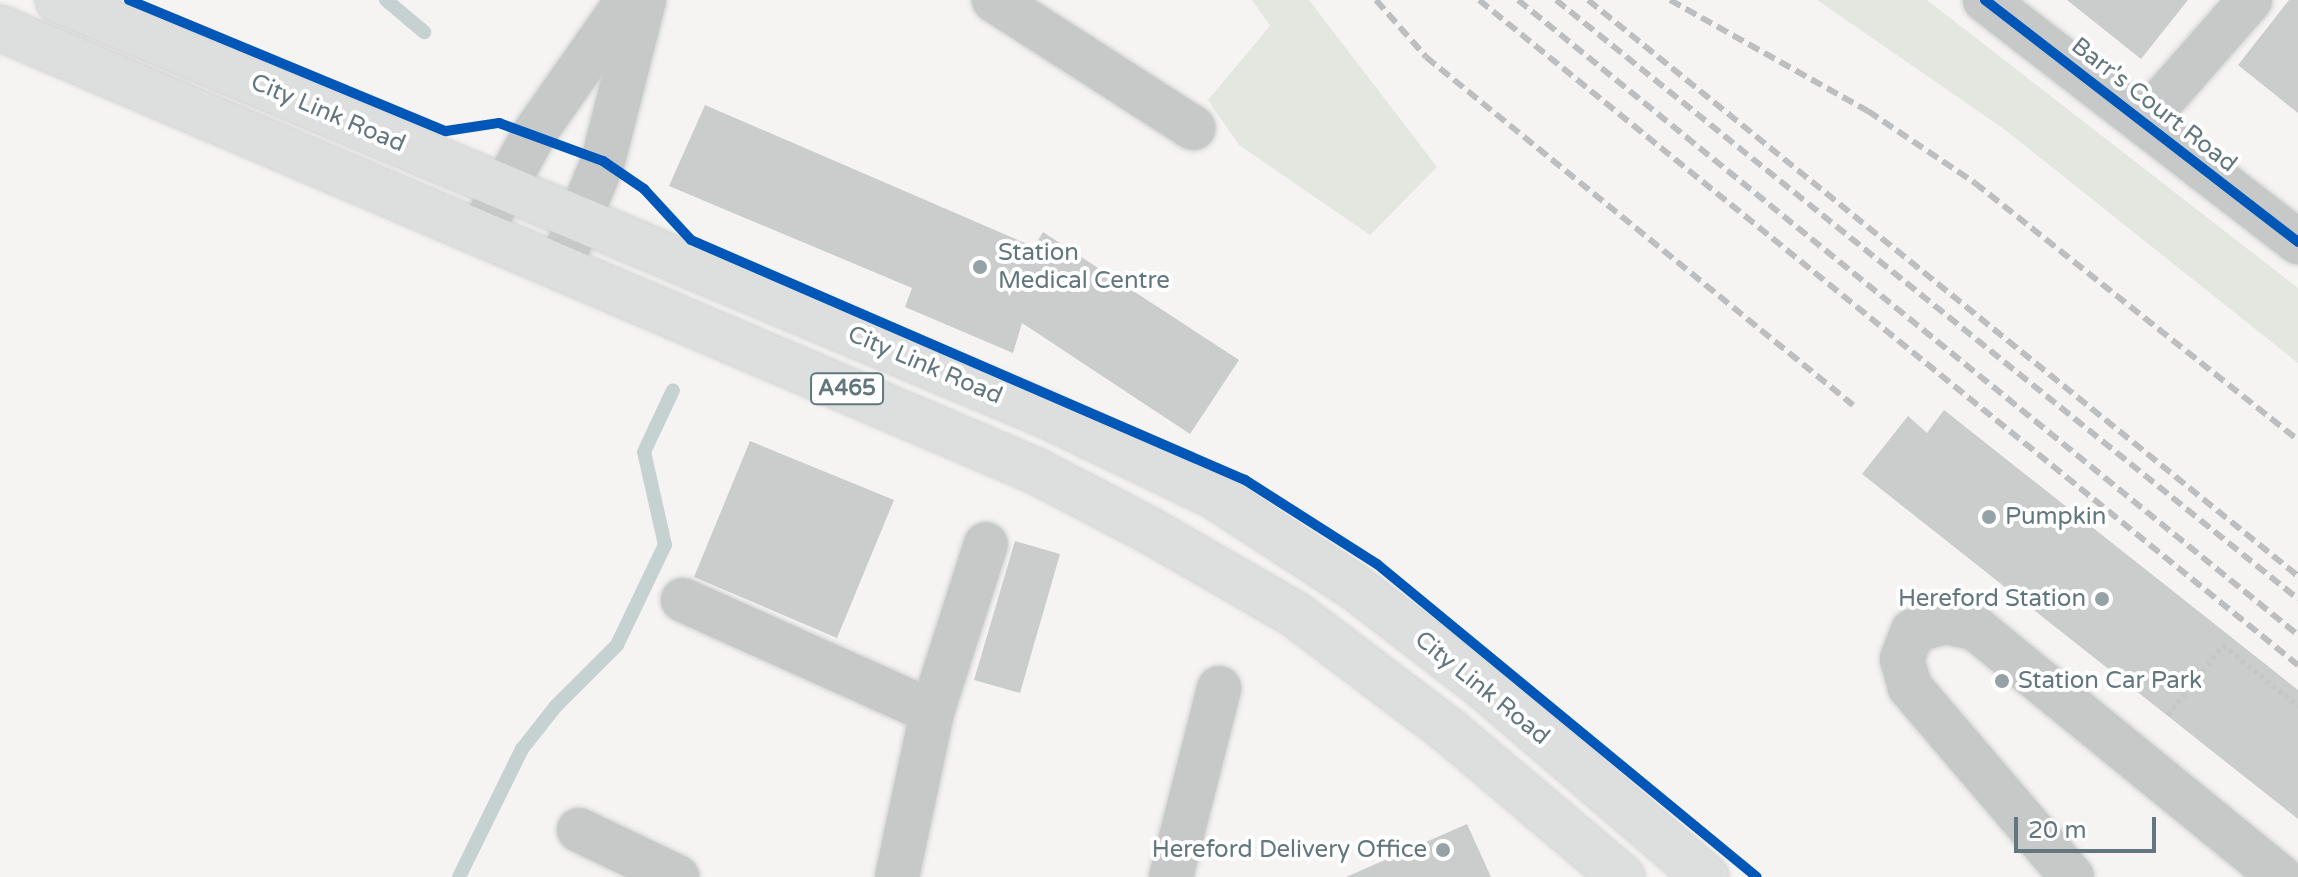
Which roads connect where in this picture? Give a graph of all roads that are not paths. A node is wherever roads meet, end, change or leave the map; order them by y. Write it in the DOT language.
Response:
graph roads {
  1 [pos="58,0"];
  2 [pos="628,0"];
  3 [pos="644,0"];
  4 [pos="994,0"];
  5 [pos="1985,0"];
  6 [pos="2250,0"];
  7 [pos="0,28"];
  8 [pos="2143,122"];
  9 [pos="1193,128"];
  10 [pos="503,186"];
  11 [pos="580,220"];
  12 [pos="481,231"];
  13 [pos="2298,242"];
  14 [pos="561,264"];
  15 [pos="986,544"];
  16 [pos="683,600"];
  17 [pos="1219,688"];
  18 [pos="932,712"];
  19 [pos="579,830"];
  20 [pos="677,877"];
  21 [pos="897,877"];
  22 [pos="1171,877"];
  23 [pos="1622,877"];
  24 [pos="1706,877"];
  25 [pos="2072,877"];
  26 [pos="2280,877"];
  1 -- 10 [label="highway, City Link Road / A465"];
  2 -- 10 [label="street"];
  3 -- 11 [label="street"];
  4 -- 9 [label="street"];
  5 -- 8 [label="street, Barr's Court Road"];
  6 -- 8 [label="street"];
  7 -- 12 [label="highway, City Link Road / A465"];
  8 -- 13 [label="street, Barr's Court Road"];
  10 -- 11 [label="highway, City Link Road / A465"];
  10 -- 12 [label="street"];
  11 -- 14 [label="street"];
  11 -- 24 [label="highway, City Link Road / A465"];
  12 -- 14 [label="highway, City Link Road / A465"];
  14 -- 23 [label="highway, City Link Road / A465"];
  15 -- 18 [label="street"];
  16 -- 18 [label="street"];
  17 -- 22 [label="street"];
  18 -- 21 [label="street"];
  19 -- 20 [label="street"];
  25 -- 26 [label="street"];
}
